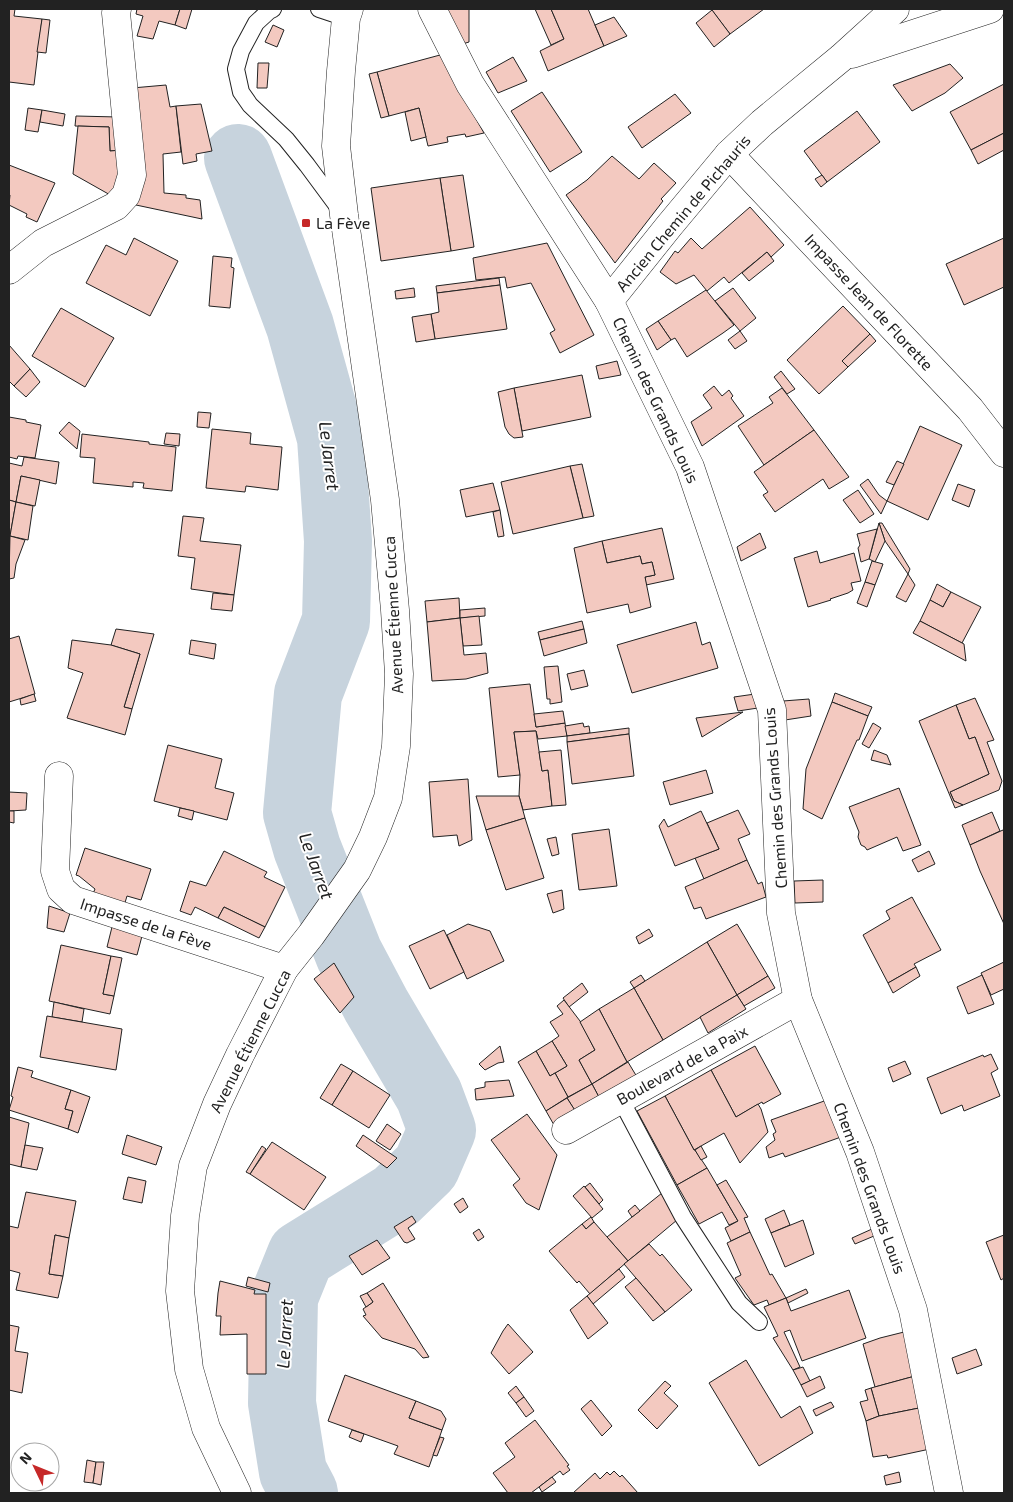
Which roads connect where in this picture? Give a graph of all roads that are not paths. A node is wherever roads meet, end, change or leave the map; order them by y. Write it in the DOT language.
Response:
graph roads {
  1 [pos="117,9"];
  2 [pos="274,9"];
  3 [pos="319,9"];
  4 [pos="432,9"];
  5 [pos="894,9"];
  6 [pos="990,9"];
  7 [pos="348,14"];
  8 [pos="841,58"];
  9 [pos="730,154"];
  10 [pos="344,215"];
  11 [pos="9,270"];
  12 [pos="610,301"];
  13 [pos="1004,453"];
  14 [pos="59,776"];
  15 [pos="284,969"];
  16 [pos="798,1000"];
  17 [pos="621,1100"];
  18 [pos="566,1130"];
  19 [pos="759,1322"];
  20 [pos="238,1493"];
  21 [pos="949,1493"];
  1 -- 11 [label="street"];
  2 -- 10 [label="lane"];
  3 -- 7 [label="lane"];
  4 -- 12 [label="street, Chemin des Grands Louis"];
  5 -- 8 [label="street, Ancien Chemin de Pichauris"];
  6 -- 8 [label="street"];
  7 -- 10 [label="street, Avenue Étienne Cucca"];
  8 -- 9 [label="street, Ancien Chemin de Pichauris"];
  9 -- 12 [label="street, Ancien Chemin de Pichauris"];
  9 -- 13 [label="street, Impasse Jean de Florette"];
  10 -- 15 [label="street, Avenue Étienne Cucca"];
  12 -- 16 [label="street, Chemin des Grands Louis"];
  14 -- 15 [label="street, Impasse de la Fève"];
  15 -- 20 [label="street, Avenue Étienne Cucca"];
  16 -- 17 [label="street, Boulevard de la Paix"];
  16 -- 21 [label="street, Chemin des Grands Louis"];
  17 -- 18 [label="street, Boulevard de la Paix"];
  17 -- 19 [label="lane"];
}
